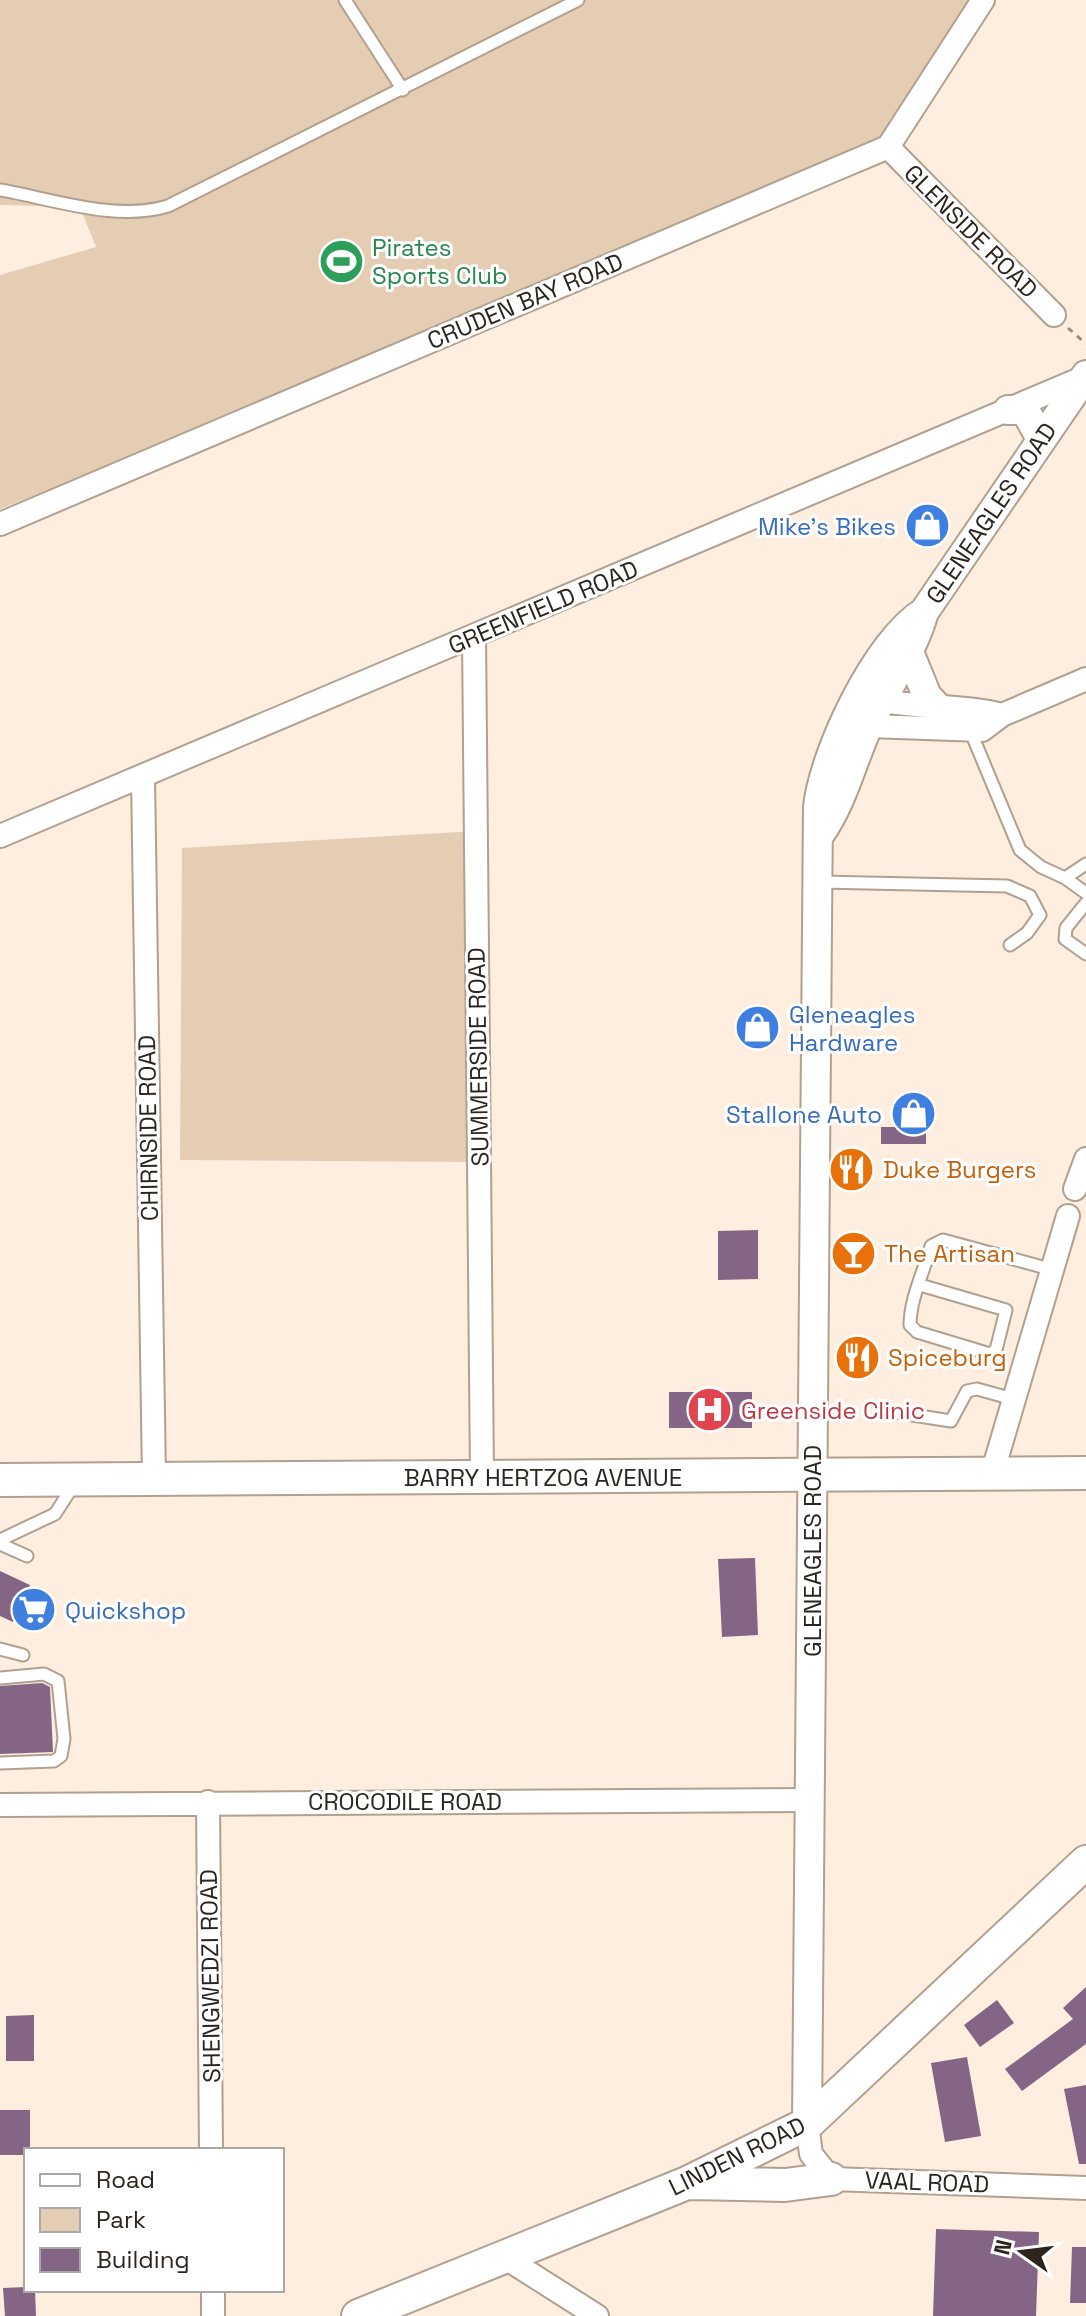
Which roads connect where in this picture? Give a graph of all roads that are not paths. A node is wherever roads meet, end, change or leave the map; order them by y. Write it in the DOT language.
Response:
graph roads {
  1 [pos="345,0"];
  2 [pos="578,0"];
  3 [pos="983,0"];
  4 [pos="403,90"];
  5 [pos="888,147"];
  6 [pos="0,190"];
  7 [pos="1054,315"];
  8 [pos="1085,376"];
  9 [pos="1086,409"];
  10 [pos="1008,410"];
  11 [pos="1045,433"];
  12 [pos="0,524"];
  13 [pos="924,612"];
  14 [pos="474,636"];
  15 [pos="909,652"];
  16 [pos="1086,679"];
  17 [pos="940,710"];
  18 [pos="864,711"];
  19 [pos="1002,715"];
  20 [pos="970,729"];
  21 [pos="143,778"];
  22 [pos="0,836"];
  23 [pos="1086,864"];
  24 [pos="1065,878"];
  25 [pos="820,882"];
  26 [pos="1086,893"];
  27 [pos="1086,903"];
  28 [pos="1010,945"];
  29 [pos="1086,954"];
  30 [pos="1086,1159"];
  31 [pos="1075,1189"];
  32 [pos="1068,1216"];
  33 [pos="1050,1269"];
  34 [pos="920,1285"];
  35 [pos="1013,1399"];
  36 [pos="887,1411"];
  37 [pos="1086,1473"];
  38 [pos="992,1474"];
  39 [pos="811,1475"];
  40 [pos="482,1477"];
  41 [pos="154,1478"];
  42 [pos="77,1479"];
  43 [pos="0,1480"];
  44 [pos="0,1542"];
  45 [pos="27,1556"];
  46 [pos="0,1649"];
  47 [pos="23,1655"];
  48 [pos="0,1678"];
  49 [pos="0,1763"];
  50 [pos="811,1800"];
  51 [pos="208,1802"];
  52 [pos="0,1805"];
  53 [pos="1086,1862"];
  54 [pos="807,2124"];
  55 [pos="211,2148"];
  56 [pos="831,2179"];
  57 [pos="687,2183"];
  58 [pos="1086,2188"];
  59 [pos="504,2257"];
  60 [pos="213,2292"];
  61 [pos="213,2316"];
  62 [pos="358,2316"];
  63 [pos="597,2316"];
  1 -- 4 [label="lane"];
  2 -- 4 [label="lane"];
  3 -- 5 [label="street"];
  4 -- 6 [label="lane"];
  5 -- 7 [label="street, GLENSIDE ROAD"];
  5 -- 12 [label="street, CRUDEN BAY ROAD"];
  8 -- 10 [label="street, GREENFIELD ROAD"];
  8 -- 11 [label="street, GLENEAGLES ROAD"];
  9 -- 11 [label="street"];
  10 -- 11 [label="street"];
  10 -- 14 [label="street, GREENFIELD ROAD"];
  11 -- 13 [label="street, GLENEAGLES ROAD"];
  13 -- 15 [label="street, GLENEAGLES ROAD"];
  13 -- 18 [label="street, GLENEAGLES ROAD"];
  14 -- 21 [label="street, GREENFIELD ROAD"];
  14 -- 40 [label="street, SUMMERSIDE ROAD"];
  15 -- 17 [label="street"];
  15 -- 18 [label="street, GLENEAGLES ROAD"];
  16 -- 19 [label="street"];
  17 -- 18 [label="street"];
  17 -- 19 [label="street"];
  18 -- 20 [label="street"];
  18 -- 25 [label="street, GLENEAGLES ROAD"];
  19 -- 20 [label="street"];
  20 -- 24 [label="lane"];
  21 -- 22 [label="street, GREENFIELD ROAD"];
  21 -- 41 [label="street, CHIRNSIDE ROAD"];
  23 -- 24 [label="lane"];
  24 -- 26 [label="lane"];
  25 -- 28 [label="lane"];
  25 -- 39 [label="street, GLENEAGLES ROAD"];
  27 -- 29 [label="lane"];
  30 -- 31 [label="street"];
  32 -- 33 [label="street"];
  33 -- 34 [label="lane"];
  33 -- 35 [label="street"];
  34 -- 34 [label="lane"];
  35 -- 36 [label="lane"];
  35 -- 38 [label="street"];
  37 -- 38 [label="main road, BARRY HERTZOG AVENUE"];
  38 -- 39 [label="main road, BARRY HERTZOG AVENUE"];
  39 -- 40 [label="main road, BARRY HERTZOG AVENUE"];
  39 -- 50 [label="street, GLENEAGLES ROAD"];
  40 -- 41 [label="main road, BARRY HERTZOG AVENUE"];
  41 -- 42 [label="main road, BARRY HERTZOG AVENUE"];
  42 -- 43 [label="main road, BARRY HERTZOG AVENUE"];
  42 -- 44 [label="lane"];
  44 -- 45 [label="lane"];
  46 -- 47 [label="lane"];
  48 -- 49 [label="lane"];
  50 -- 51 [label="street, CROCODILE ROAD"];
  50 -- 54 [label="street, GLENEAGLES ROAD"];
  51 -- 52 [label="street, CROCODILE ROAD"];
  51 -- 55 [label="street, SHENGWEDZI ROAD"];
  53 -- 54 [label="main road, LINDEN ROAD"];
  54 -- 56 [label="street, VAAL ROAD"];
  54 -- 57 [label="main road, LINDEN ROAD"];
  56 -- 57 [label="main road"];
  56 -- 58 [label="street, VAAL ROAD"];
  57 -- 59 [label="main road, LINDEN ROAD"];
  59 -- 62 [label="main road, LINDEN ROAD"];
  59 -- 63 [label="street"];
  60 -- 61 [label="street"];
}
